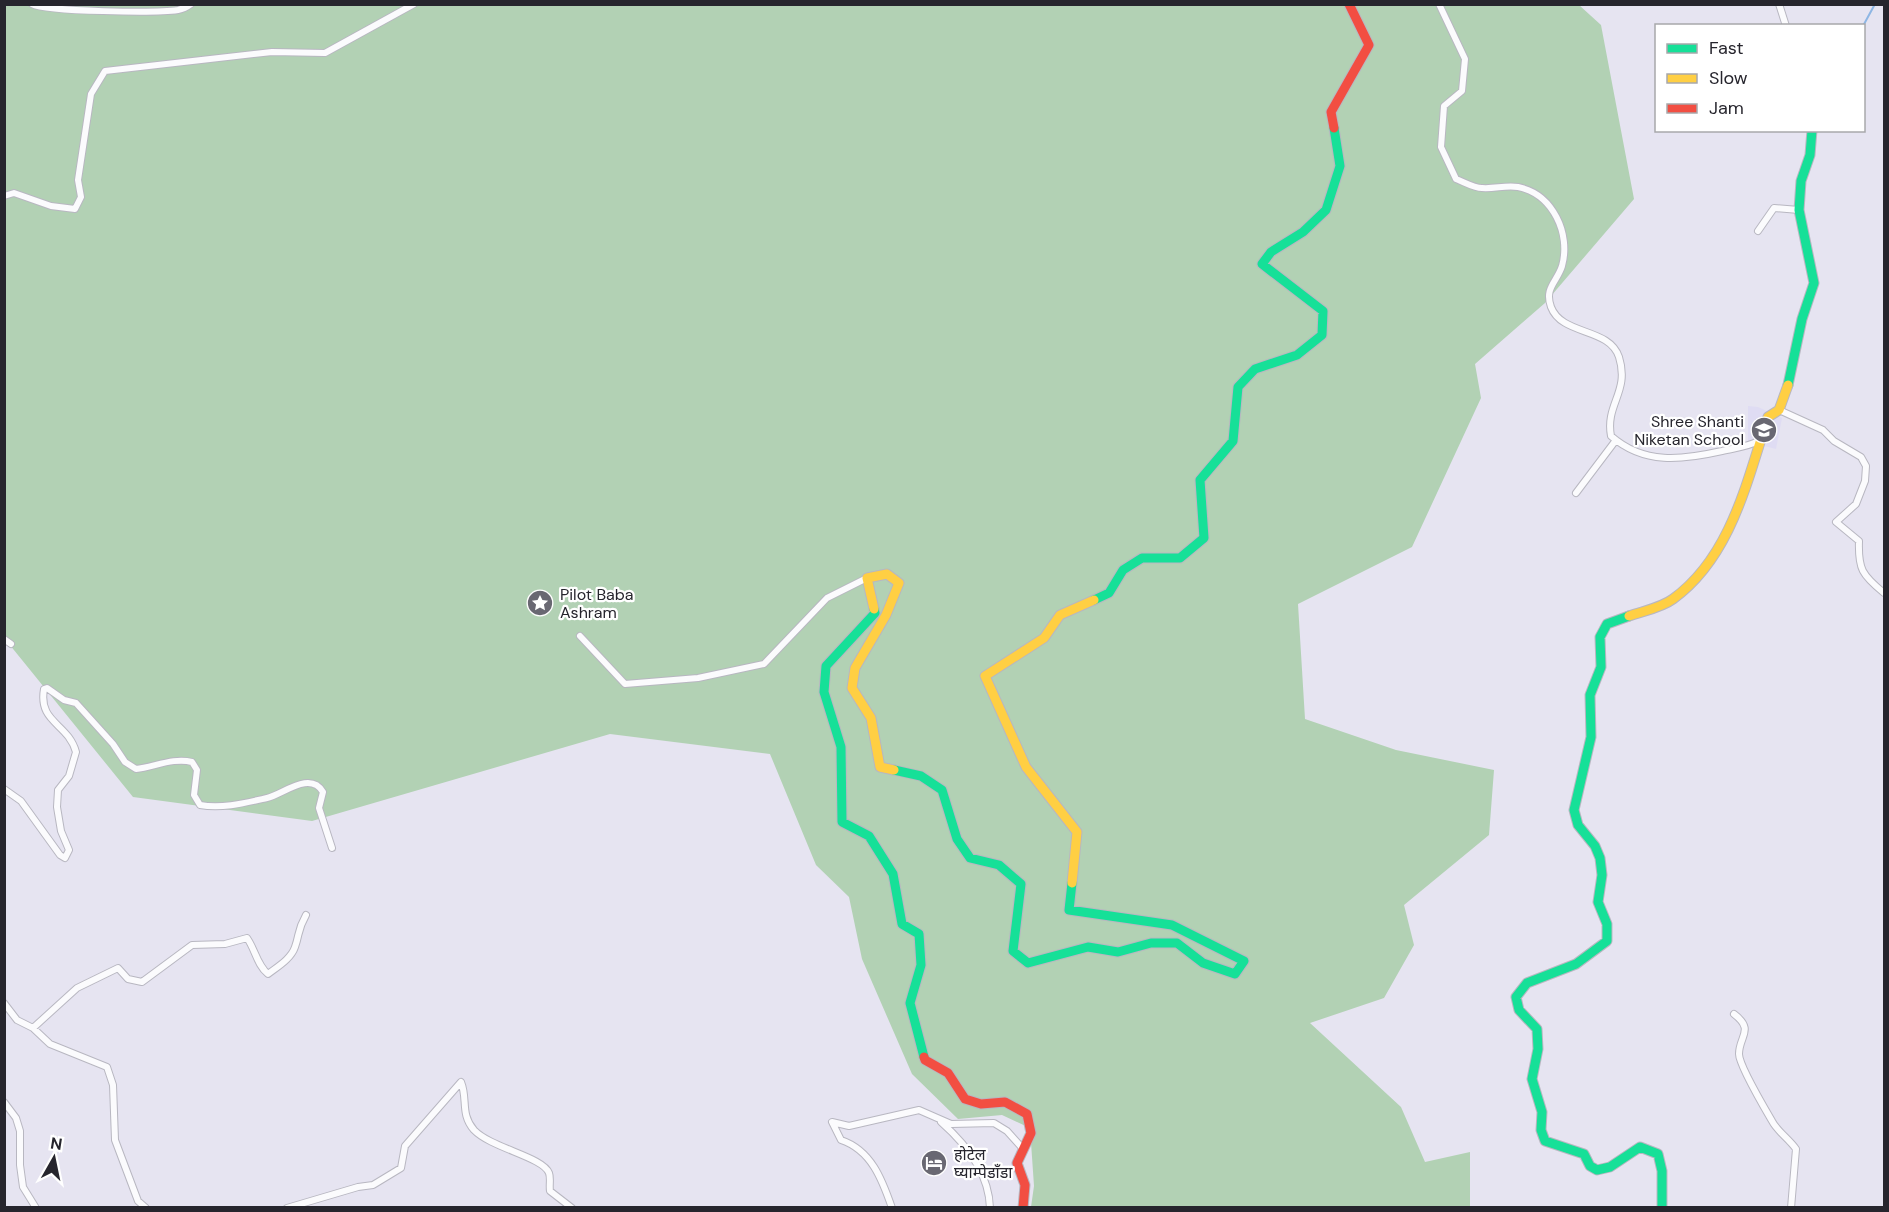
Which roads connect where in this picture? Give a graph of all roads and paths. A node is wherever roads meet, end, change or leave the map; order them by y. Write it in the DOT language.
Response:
graph roads {
  1 [pos="32,4"];
  2 [pos="191,4"];
  3 [pos="414,4"];
  4 [pos="1349,4"];
  5 [pos="1439,4"];
  6 [pos="1779,4"];
  7 [pos="1785,24"];
  8 [pos="1812,132"];
  9 [pos="4,196"];
  10 [pos="1799,210"];
  11 [pos="1758,231"];
  12 [pos="1779,410"];
  13 [pos="1616,440"];
  14 [pos="1758,441"];
  15 [pos="1576,493"];
  16 [pos="867,578"];
  17 [pos="1884,593"];
  18 [pos="580,636"];
  19 [pos="4,639"];
  20 [pos="11,644"];
  21 [pos="4,789"];
  22 [pos="332,848"];
  23 [pos="306,915"];
  24 [pos="4,1003"];
  25 [pos="1734,1014"];
  26 [pos="33,1028"];
  27 [pos="4,1102"];
  28 [pos="928,1116"];
  29 [pos="1024,1150"];
  30 [pos="36,1208"];
  31 [pos="146,1208"];
  32 [pos="287,1208"];
  33 [pos="572,1208"];
  34 [pos="891,1208"];
  35 [pos="990,1208"];
  36 [pos="1023,1208"];
  37 [pos="1662,1208"];
  38 [pos="1791,1208"];
  1 -- 2 [label="street"];
  3 -- 9 [label="street"];
  4 -- 16 [label="street"];
  5 -- 13 [label="street"];
  6 -- 7 [label="street"];
  8 -- 10 [label="street"];
  10 -- 11 [label="street"];
  10 -- 12 [label="street"];
  12 -- 14 [label="street"];
  12 -- 17 [label="street"];
  13 -- 14 [label="street"];
  13 -- 15 [label="street"];
  14 -- 37 [label="street"];
  16 -- 18 [label="street"];
  16 -- 29 [label="street"];
  19 -- 20 [label="street"];
  21 -- 22 [label="street"];
  23 -- 26 [label="street"];
  24 -- 26 [label="street"];
  25 -- 38 [label="street"];
  26 -- 31 [label="street"];
  27 -- 30 [label="street"];
  28 -- 29 [label="street"];
  28 -- 34 [label="street"];
  28 -- 35 [label="street"];
  29 -- 36 [label="street"];
  32 -- 33 [label="street"];
}
